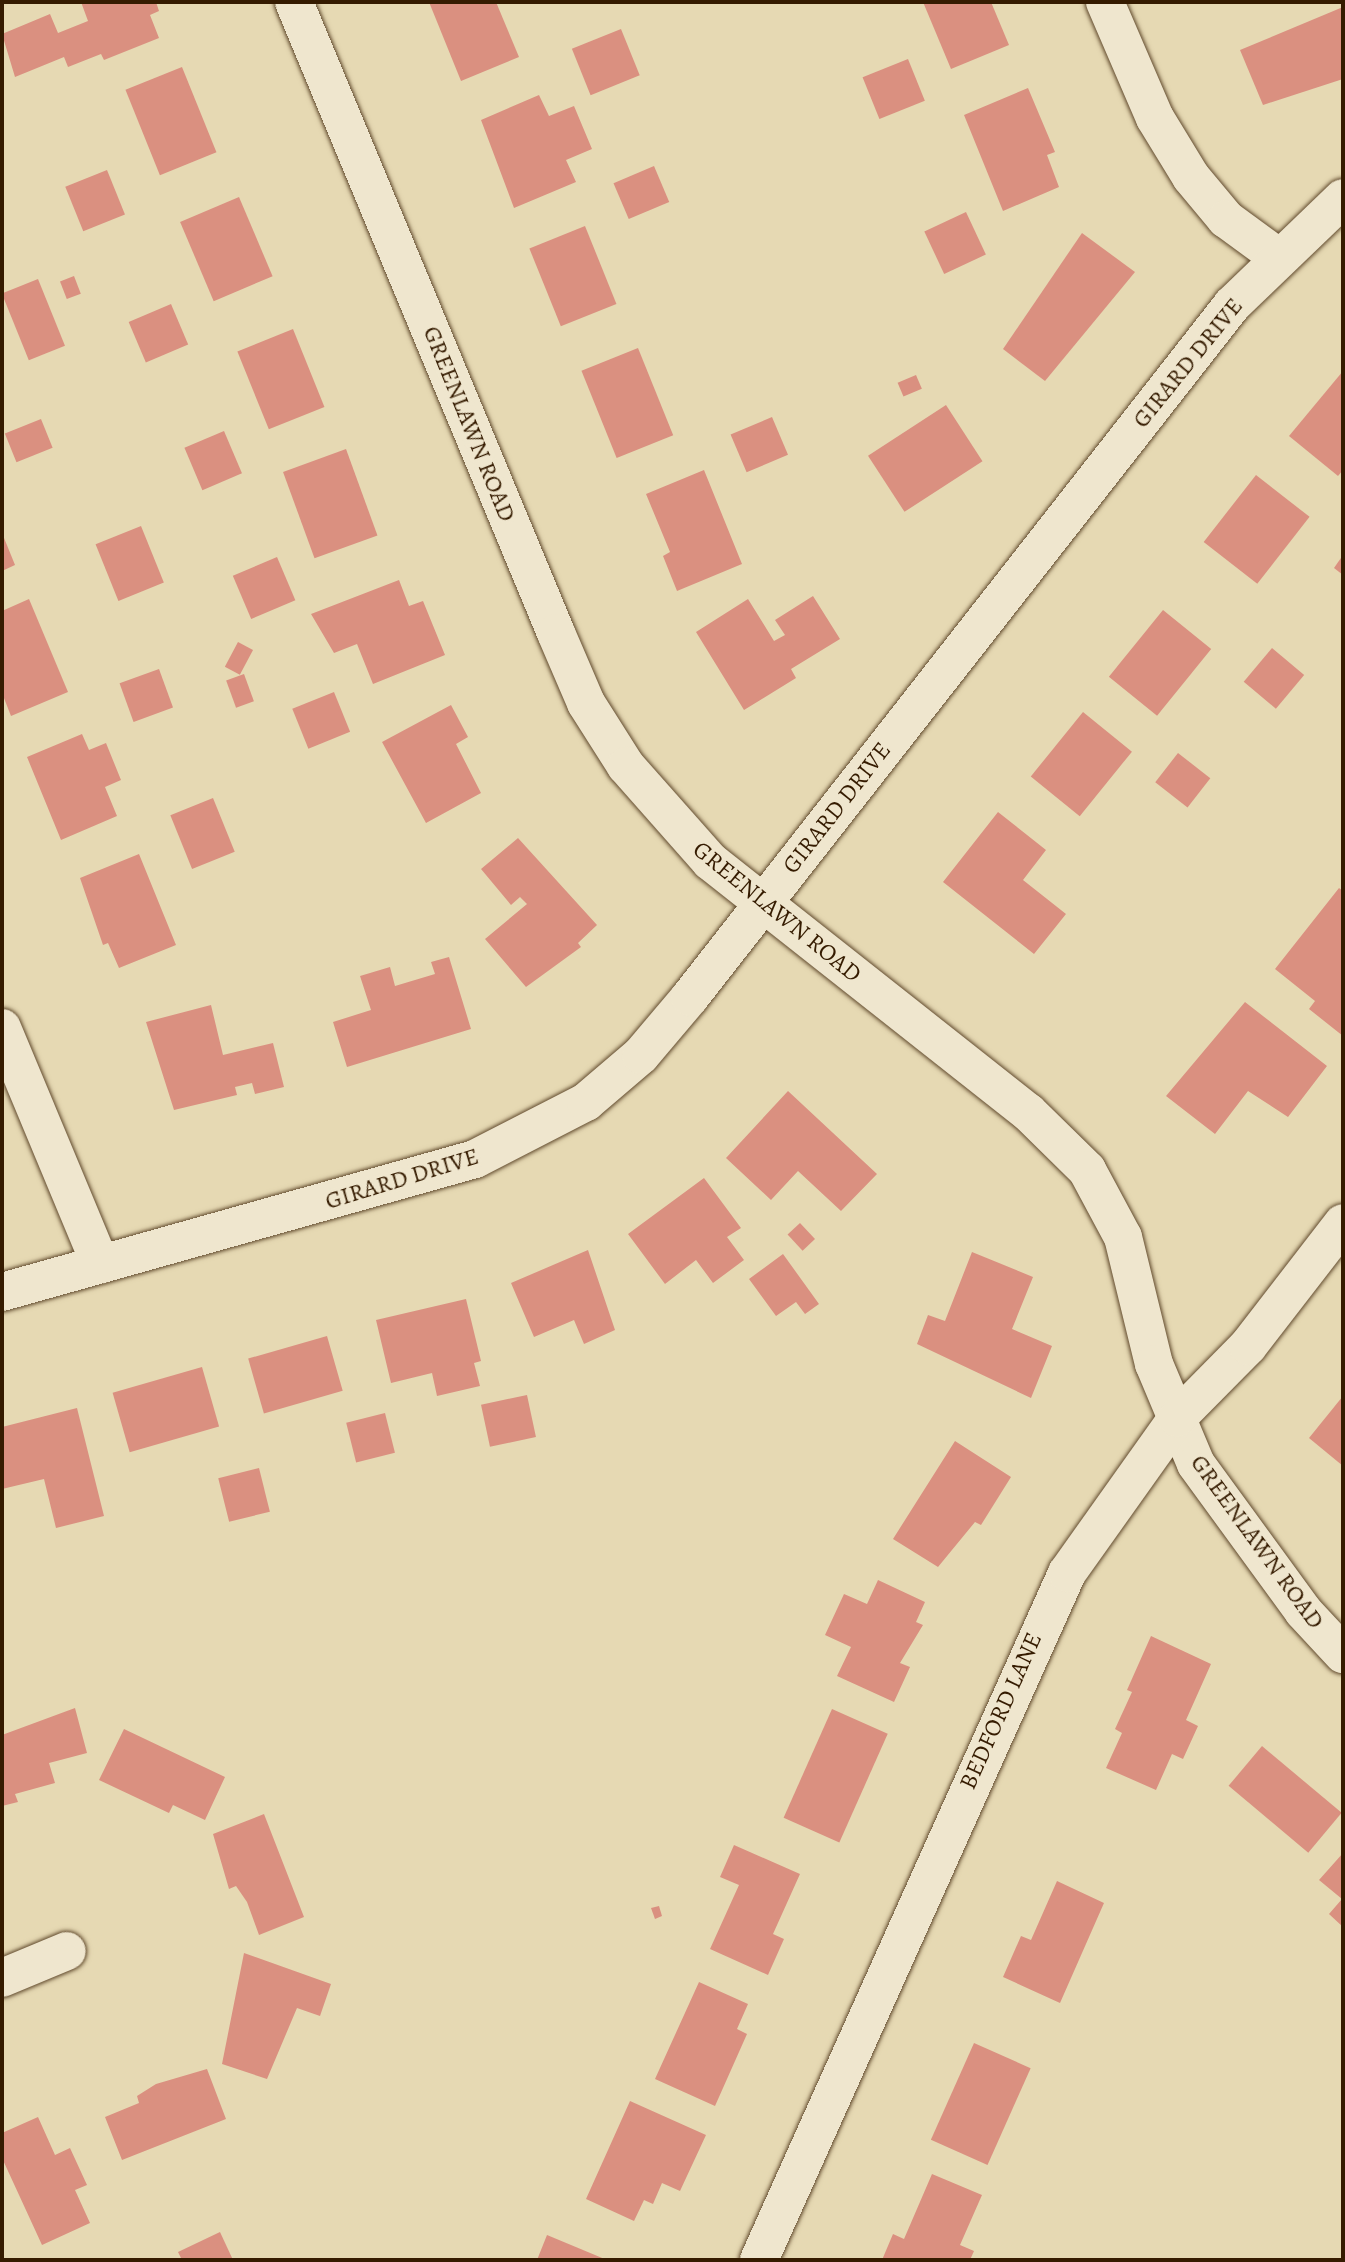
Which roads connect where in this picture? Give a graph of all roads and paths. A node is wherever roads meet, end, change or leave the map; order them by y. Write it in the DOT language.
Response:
graph roads {
  1 [pos="294,2"];
  2 [pos="1105,2"];
  3 [pos="1343,198"];
  4 [pos="1278,257"];
  5 [pos="763,902"];
  6 [pos="2,1028"];
  7 [pos="1343,1223"];
  8 [pos="100,1264"];
  9 [pos="2,1292"];
  10 [pos="1177,1418"];
  11 [pos="1343,1654"];
  12 [pos="67,1951"];
  13 [pos="2,1978"];
  14 [pos="759,2260"];
  1 -- 5 [label="street, GREENLAWN ROAD"];
  2 -- 4 [label="street"];
  3 -- 4 [label="street, GIRARD DRIVE"];
  4 -- 5 [label="street, GIRARD DRIVE"];
  5 -- 8 [label="street, GIRARD DRIVE"];
  5 -- 10 [label="street, GREENLAWN ROAD"];
  6 -- 8 [label="street"];
  7 -- 10 [label="street, BEDFORD LANE"];
  8 -- 9 [label="street, GIRARD DRIVE"];
  10 -- 11 [label="street, GREENLAWN ROAD"];
  10 -- 14 [label="street, BEDFORD LANE"];
  12 -- 13 [label="street"];
}
